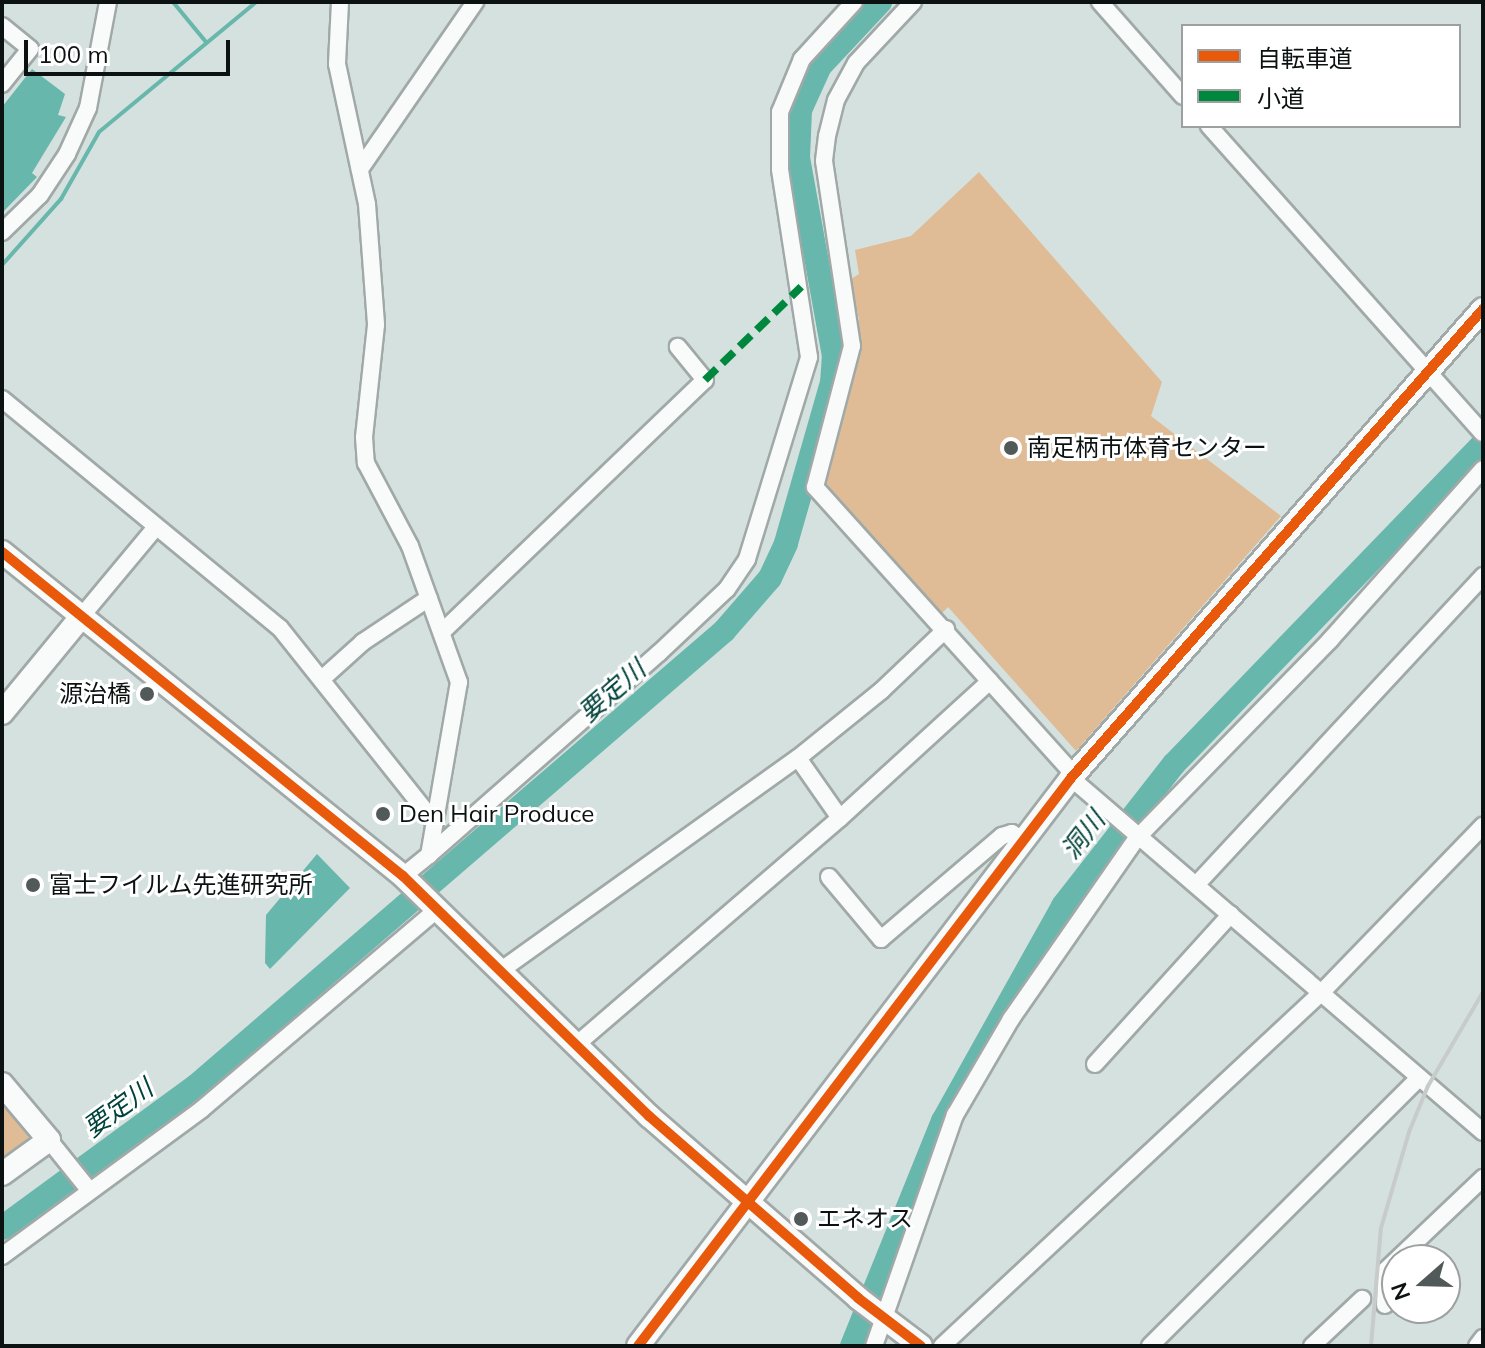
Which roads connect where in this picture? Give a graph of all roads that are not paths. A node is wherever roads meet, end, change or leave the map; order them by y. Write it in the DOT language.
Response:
graph roads {
  1 [pos="108,2"];
  2 [pos="340,2"];
  3 [pos="475,2"];
  4 [pos="854,2"];
  5 [pos="913,2"];
  6 [pos="1100,2"];
  7 [pos="2,26"];
  8 [pos="2,84"];
  9 [pos="1181,94"];
  10 [pos="1211,128"];
  11 [pos="360,169"];
  12 [pos="2,232"];
  13 [pos="1483,309"];
  14 [pos="678,347"];
  15 [pos="1426,372"];
  16 [pos="2,399"];
  17 [pos="1481,432"];
  18 [pos="1483,469"];
  19 [pos="156,527"];
  20 [pos="2,552"];
  21 [pos="1483,576"];
  22 [pos="429,598"];
  23 [pos="81,617"];
  24 [pos="946,629"];
  25 [pos="442,632"];
  26 [pos="323,678"];
  27 [pos="990,681"];
  28 [pos="5,704"];
  29 [pos="798,758"];
  30 [pos="1072,777"];
  31 [pos="840,818"];
  32 [pos="435,823"];
  33 [pos="1483,826"];
  34 [pos="1135,836"];
  35 [pos="1022,840"];
  36 [pos="429,855"];
  37 [pos="403,876"];
  38 [pos="829,877"];
  39 [pos="1196,885"];
  40 [pos="438,909"];
  41 [pos="1231,914"];
  42 [pos="500,971"];
  43 [pos="1321,993"];
  44 [pos="576,1045"];
  45 [pos="1095,1064"];
  46 [pos="1419,1078"];
  47 [pos="2,1084"];
  48 [pos="1483,1132"];
  49 [pos="49,1140"];
  50 [pos="2,1174"];
  51 [pos="1483,1178"];
  52 [pos="88,1188"];
  53 [pos="745,1202"];
  54 [pos="1413,1244"];
  55 [pos="2,1256"];
  56 [pos="1362,1299"];
  57 [pos="883,1319"];
  58 [pos="1483,1338"];
  59 [pos="638,1346"];
  60 [pos="874,1346"];
  61 [pos="921,1346"];
  62 [pos="942,1346"];
  63 [pos="1150,1346"];
  64 [pos="1312,1346"];
  65 [pos="1477,1346"];
  1 -- 12 [label="street"];
  2 -- 11 [label="street"];
  3 -- 11 [label="street"];
  4 -- 36 [label="street"];
  5 -- 24 [label="street"];
  6 -- 9 [label="street"];
  7 -- 8 [label="street"];
  10 -- 15 [label="street"];
  11 -- 22 [label="street"];
  13 -- 15 [label="street"];
  14 -- 25 [label="street"];
  15 -- 17 [label="street"];
  15 -- 30 [label="street"];
  16 -- 19 [label="street"];
  18 -- 34 [label="street"];
  19 -- 23 [label="street"];
  19 -- 26 [label="street"];
  20 -- 23 [label="street"];
  21 -- 39 [label="street"];
  22 -- 25 [label="street"];
  22 -- 26 [label="street"];
  23 -- 28 [label="street"];
  23 -- 37 [label="street"];
  24 -- 27 [label="street"];
  24 -- 29 [label="street"];
  25 -- 32 [label="street"];
  26 -- 32 [label="street"];
  27 -- 30 [label="street"];
  27 -- 31 [label="street"];
  29 -- 31 [label="street"];
  29 -- 42 [label="street"];
  30 -- 34 [label="street"];
  30 -- 35 [label="street"];
  31 -- 44 [label="street"];
  32 -- 36 [label="street"];
  33 -- 43 [label="street"];
  34 -- 39 [label="street"];
  34 -- 57 [label="street"];
  35 -- 38 [label="street"];
  35 -- 53 [label="street"];
  36 -- 37 [label="street"];
  37 -- 40 [label="street"];
  39 -- 41 [label="street"];
  40 -- 42 [label="street"];
  40 -- 52 [label="street"];
  41 -- 43 [label="street"];
  41 -- 45 [label="street"];
  42 -- 44 [label="street"];
  43 -- 46 [label="street"];
  43 -- 62 [label="street"];
  44 -- 53 [label="street"];
  46 -- 48 [label="street"];
  46 -- 63 [label="street"];
  47 -- 49 [label="street"];
  49 -- 50 [label="street"];
  49 -- 52 [label="street"];
  51 -- 54 [label="street"];
  52 -- 55 [label="street"];
  53 -- 57 [label="street"];
  53 -- 59 [label="street"];
  56 -- 64 [label="street"];
  57 -- 60 [label="street"];
  57 -- 61 [label="street"];
  58 -- 65 [label="street"];
}
